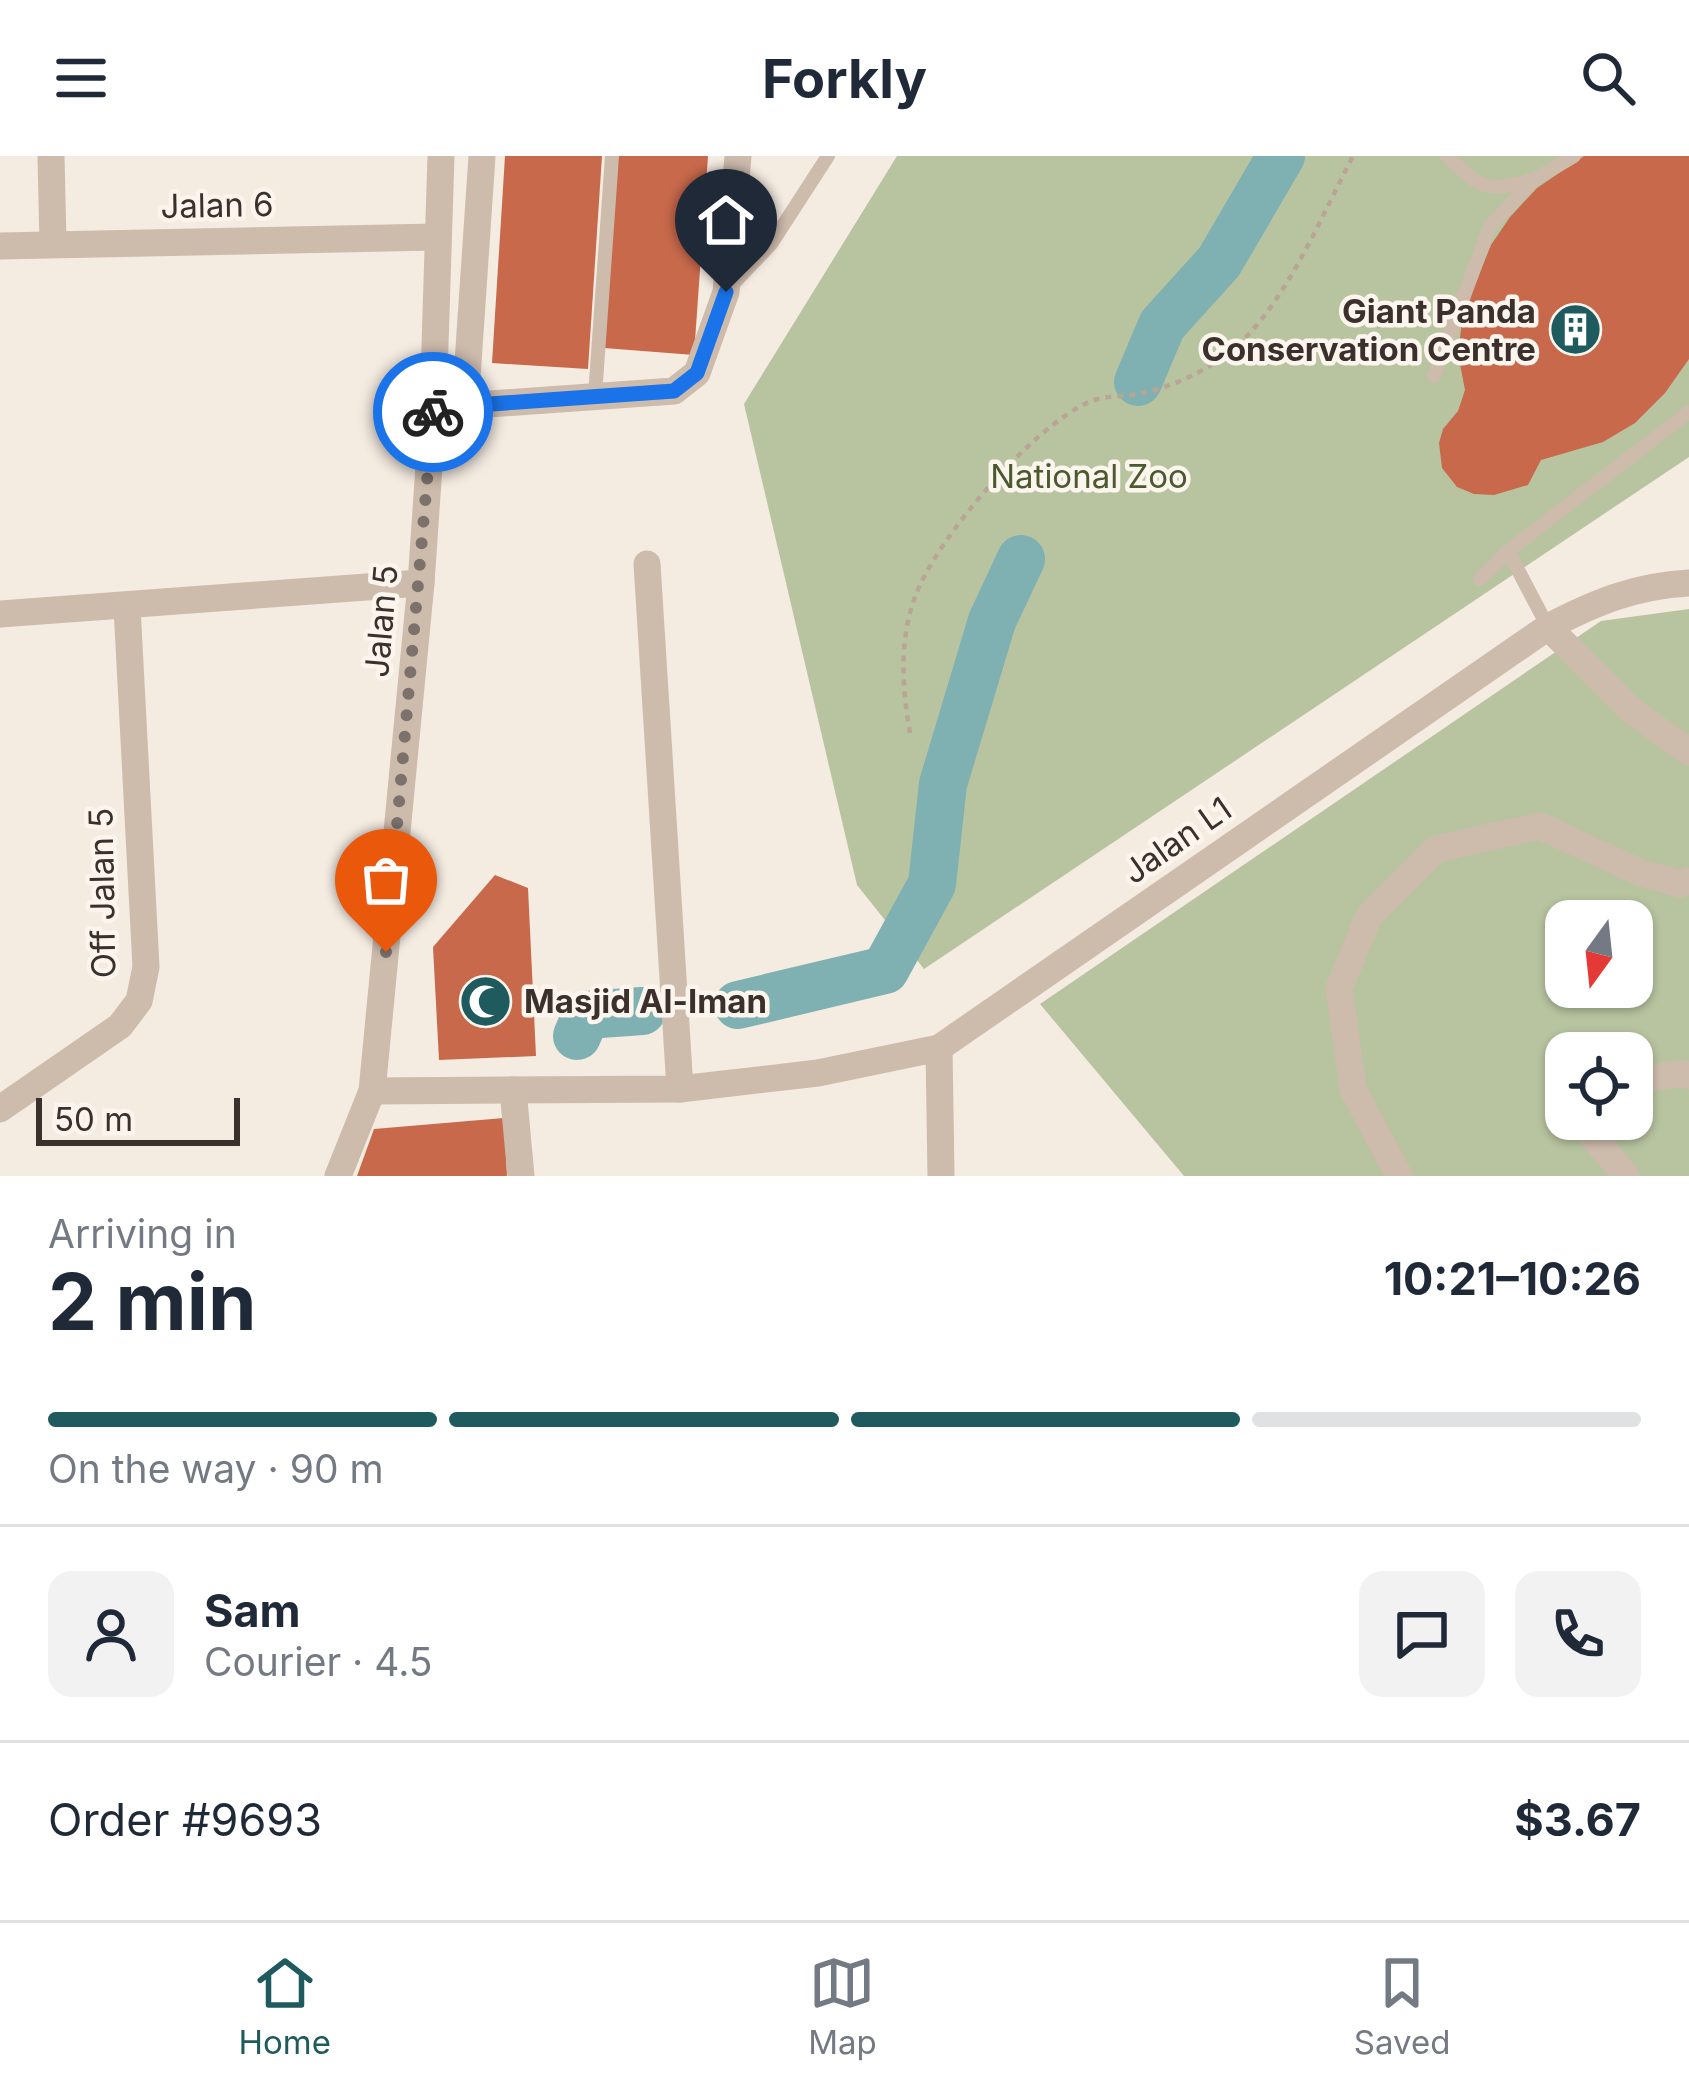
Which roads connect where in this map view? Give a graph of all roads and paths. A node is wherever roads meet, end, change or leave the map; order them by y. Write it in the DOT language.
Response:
graph roads {
  1 [pos="51,156"];
  2 [pos="442,156"];
  3 [pos="482,156"];
  4 [pos="612,156"];
  5 [pos="738,156"];
  6 [pos="828,156"];
  7 [pos="1353,156"];
  8 [pos="1447,156"];
  9 [pos="1574,156"];
  10 [pos="1534,178"];
  11 [pos="436,237"];
  12 [pos="52,244"];
  13 [pos="0,246"];
  14 [pos="726,292"];
  15 [pos="1434,376"];
  16 [pos="595,398"];
  17 [pos="465,407"];
  18 [pos="434,408"];
  19 [pos="1689,412"];
  20 [pos="1508,550"];
  21 [pos="647,564"];
  22 [pos="1480,579"];
  23 [pos="421,583"];
  24 [pos="1689,583"];
  25 [pos="127,607"];
  26 [pos="0,614"];
  27 [pos="1548,627"];
  28 [pos="910,733"];
  29 [pos="1689,752"];
  30 [pos="1689,881"];
  31 [pos="939,1048"];
  32 [pos="1689,1076"];
  33 [pos="1653,1078"];
  34 [pos="680,1089"];
  35 [pos="513,1090"];
  36 [pos="372,1091"];
  37 [pos="0,1109"];
  38 [pos="1595,1140"];
  39 [pos="338,1176"];
  40 [pos="521,1176"];
  41 [pos="941,1176"];
  42 [pos="1399,1176"];
  43 [pos="1626,1176"];
  1 -- 12 [label="street"];
  2 -- 11 [label="street, Jalan 5"];
  3 -- 17 [label="street"];
  4 -- 16 [label="lane"];
  5 -- 14 [label="street"];
  6 -- 14 [label="lane"];
  7 -- 28 [label="path"];
  8 -- 10 [label="lane"];
  9 -- 10 [label="lane"];
  10 -- 15 [label="lane"];
  11 -- 12 [label="street, Jalan 6"];
  11 -- 18 [label="street, Jalan 5"];
  12 -- 13 [label="street, Jalan 6"];
  14 -- 16 [label="street"];
  16 -- 17 [label="street"];
  17 -- 18 [label="street"];
  18 -- 23 [label="street, Jalan 5"];
  19 -- 20 [label="lane"];
  20 -- 22 [label="lane"];
  20 -- 27 [label="lane"];
  21 -- 34 [label="street"];
  23 -- 25 [label="street"];
  23 -- 36 [label="street, Jalan 5"];
  24 -- 27 [label="street, Jalan L1"];
  25 -- 26 [label="street"];
  25 -- 37 [label="street, Off Jalan 5"];
  27 -- 29 [label="street"];
  27 -- 31 [label="street, Jalan L1"];
  30 -- 42 [label="street"];
  31 -- 34 [label="street, Jalan L1"];
  31 -- 41 [label="street"];
  32 -- 33 [label="street"];
  34 -- 35 [label="street, Jalan L1"];
  35 -- 36 [label="street, Jalan L1"];
  35 -- 40 [label="street"];
  36 -- 39 [label="street, Jalan 5"];
  38 -- 43 [label="street"];
}
